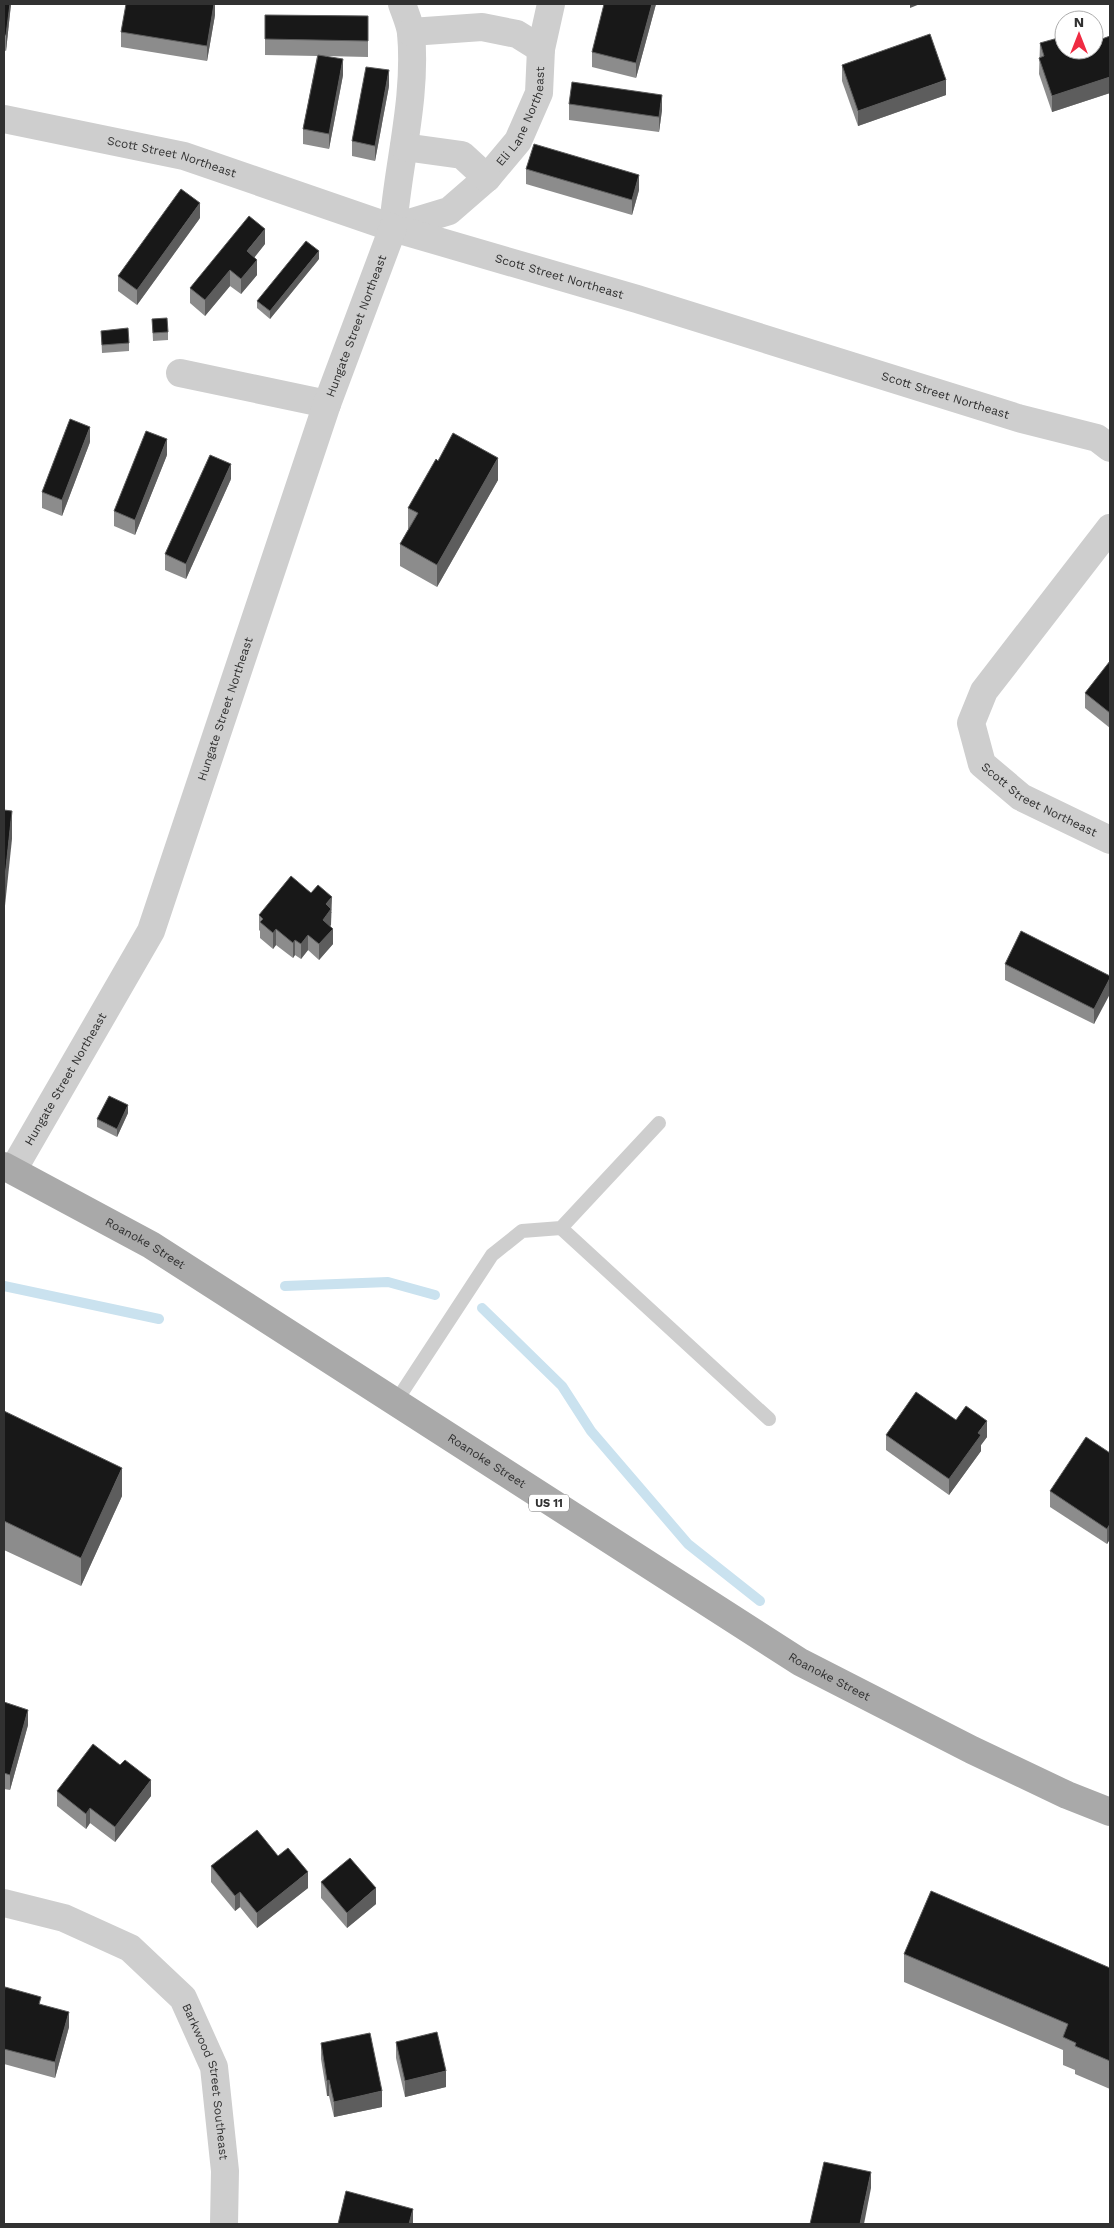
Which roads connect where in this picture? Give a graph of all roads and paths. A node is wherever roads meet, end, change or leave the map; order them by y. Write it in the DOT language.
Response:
graph roads {
  1 [pos="402,4"];
  2 [pos="551,4"];
  3 [pos="411,32"];
  4 [pos="541,50"];
  5 [pos="4,119"];
  6 [pos="404,147"];
  7 [pos="487,178"];
  8 [pos="393,228"];
  9 [pos="180,373"];
  10 [pos="327,404"];
  11 [pos="1110,448"];
  12 [pos="1110,528"];
  13 [pos="1110,840"];
  14 [pos="659,1122"];
  15 [pos="8,1168"];
  16 [pos="561,1228"];
  17 [pos="395,1403"];
  18 [pos="769,1418"];
  19 [pos="1110,1812"];
  20 [pos="4,1903"];
  21 [pos="224,2224"];
  1 -- 3 [label="street"];
  2 -- 4 [label="street, Eli Lane Northeast"];
  3 -- 4 [label="street, Eli Lane Northeast"];
  3 -- 6 [label="street"];
  4 -- 7 [label="street, Eli Lane Northeast"];
  5 -- 8 [label="street, Scott Street Northeast"];
  6 -- 7 [label="street, Eli Lane Northeast"];
  6 -- 8 [label="street"];
  7 -- 8 [label="street, Eli Lane Northeast"];
  8 -- 10 [label="street, Hungate Street Northeast"];
  8 -- 11 [label="street, Scott Street Northeast"];
  9 -- 10 [label="street"];
  10 -- 15 [label="street, Hungate Street Northeast"];
  12 -- 13 [label="street, Scott Street Northeast"];
  14 -- 16 [label="lane"];
  15 -- 17 [label="main road, Roanoke Street / US 11"];
  16 -- 17 [label="lane"];
  16 -- 18 [label="lane"];
  17 -- 19 [label="main road, Roanoke Street / US 11"];
  20 -- 21 [label="street, Barkwood Street Southeast"];
}
